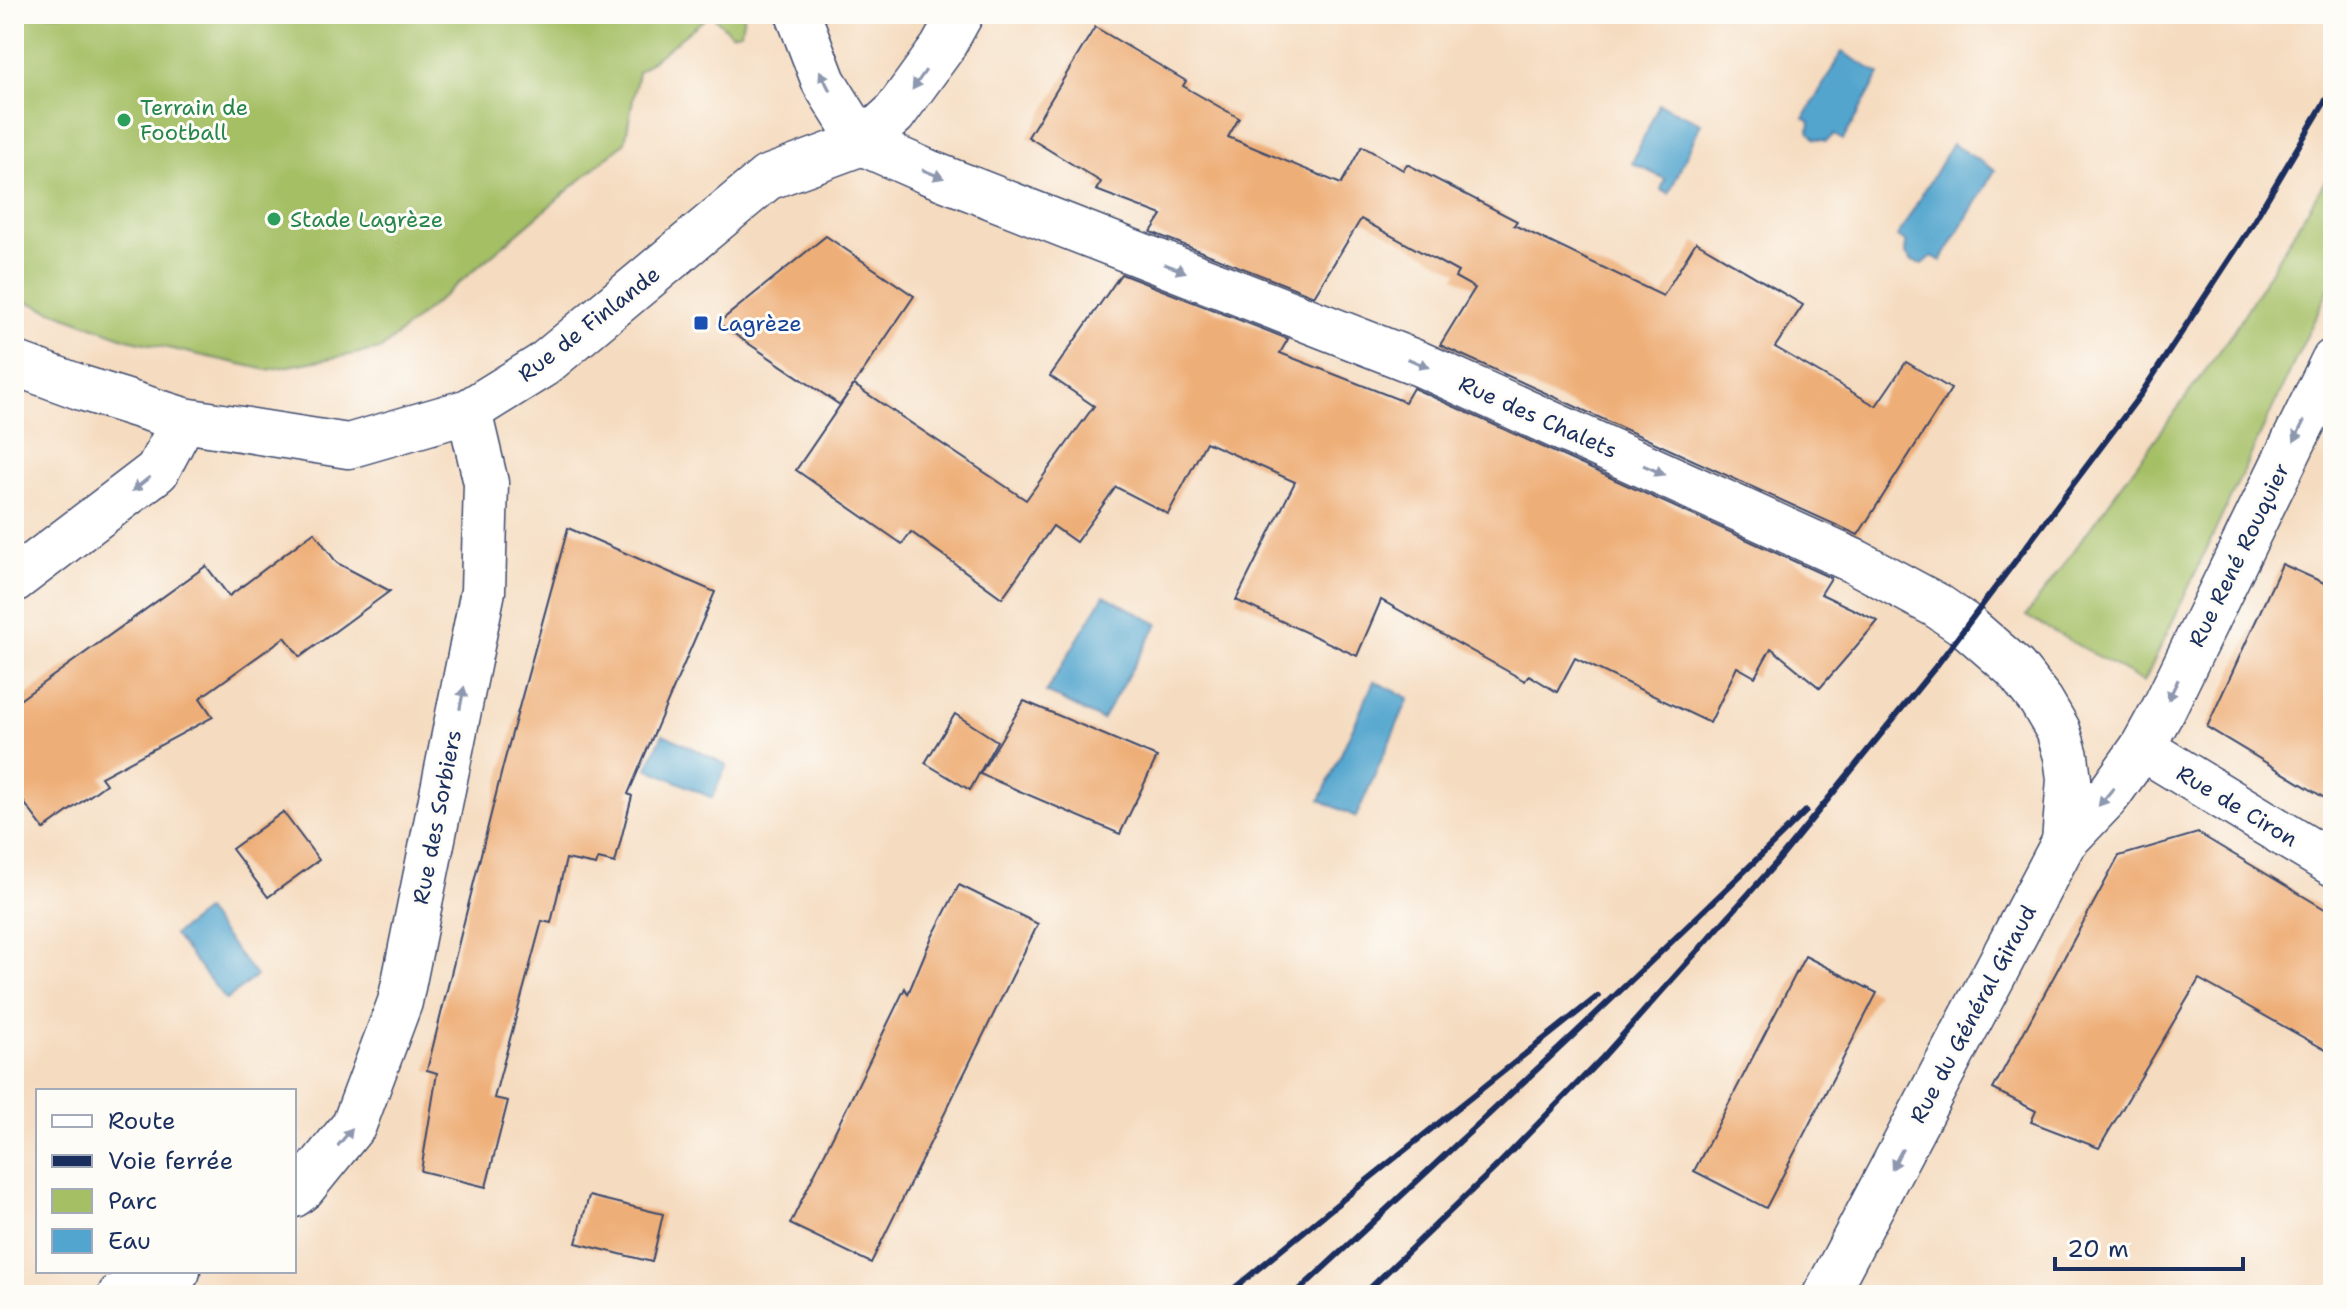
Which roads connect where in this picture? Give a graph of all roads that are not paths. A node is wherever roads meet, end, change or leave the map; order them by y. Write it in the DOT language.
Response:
graph roads {
  1 [pos="798,14"];
  2 [pos="961,14"];
  3 [pos="862,143"];
  4 [pos="2333,361"];
  5 [pos="14,363"];
  6 [pos="469,411"];
  7 [pos="184,420"];
  8 [pos="14,580"];
  9 [pos="2142,748"];
  10 [pos="2064,842"];
  11 [pos="2333,864"];
  12 [pos="296,1193"];
  13 [pos="173,1273"];
  14 [pos="120,1295"];
  15 [pos="1825,1295"];
  3 -- 1 [label="street, one-way"];
  2 -- 3 [label="street, one-way"];
  3 -- 6 [label="street, Rue de Finlande"];
  3 -- 10 [label="street, Rue des Chalets, one-way"];
  4 -- 9 [label="street, Rue René Rouquier, one-way"];
  5 -- 7 [label="street, Rue de Finlande"];
  6 -- 7 [label="street, Rue de Finlande"];
  12 -- 6 [label="street, Rue des Sorbiers, one-way"];
  7 -- 8 [label="street, one-way"];
  9 -- 10 [label="street, Rue du Général Giraud, one-way"];
  9 -- 11 [label="street, Rue de Ciron"];
  10 -- 15 [label="street, Rue du Général Giraud, one-way"];
  13 -- 14 [label="street"];
}
